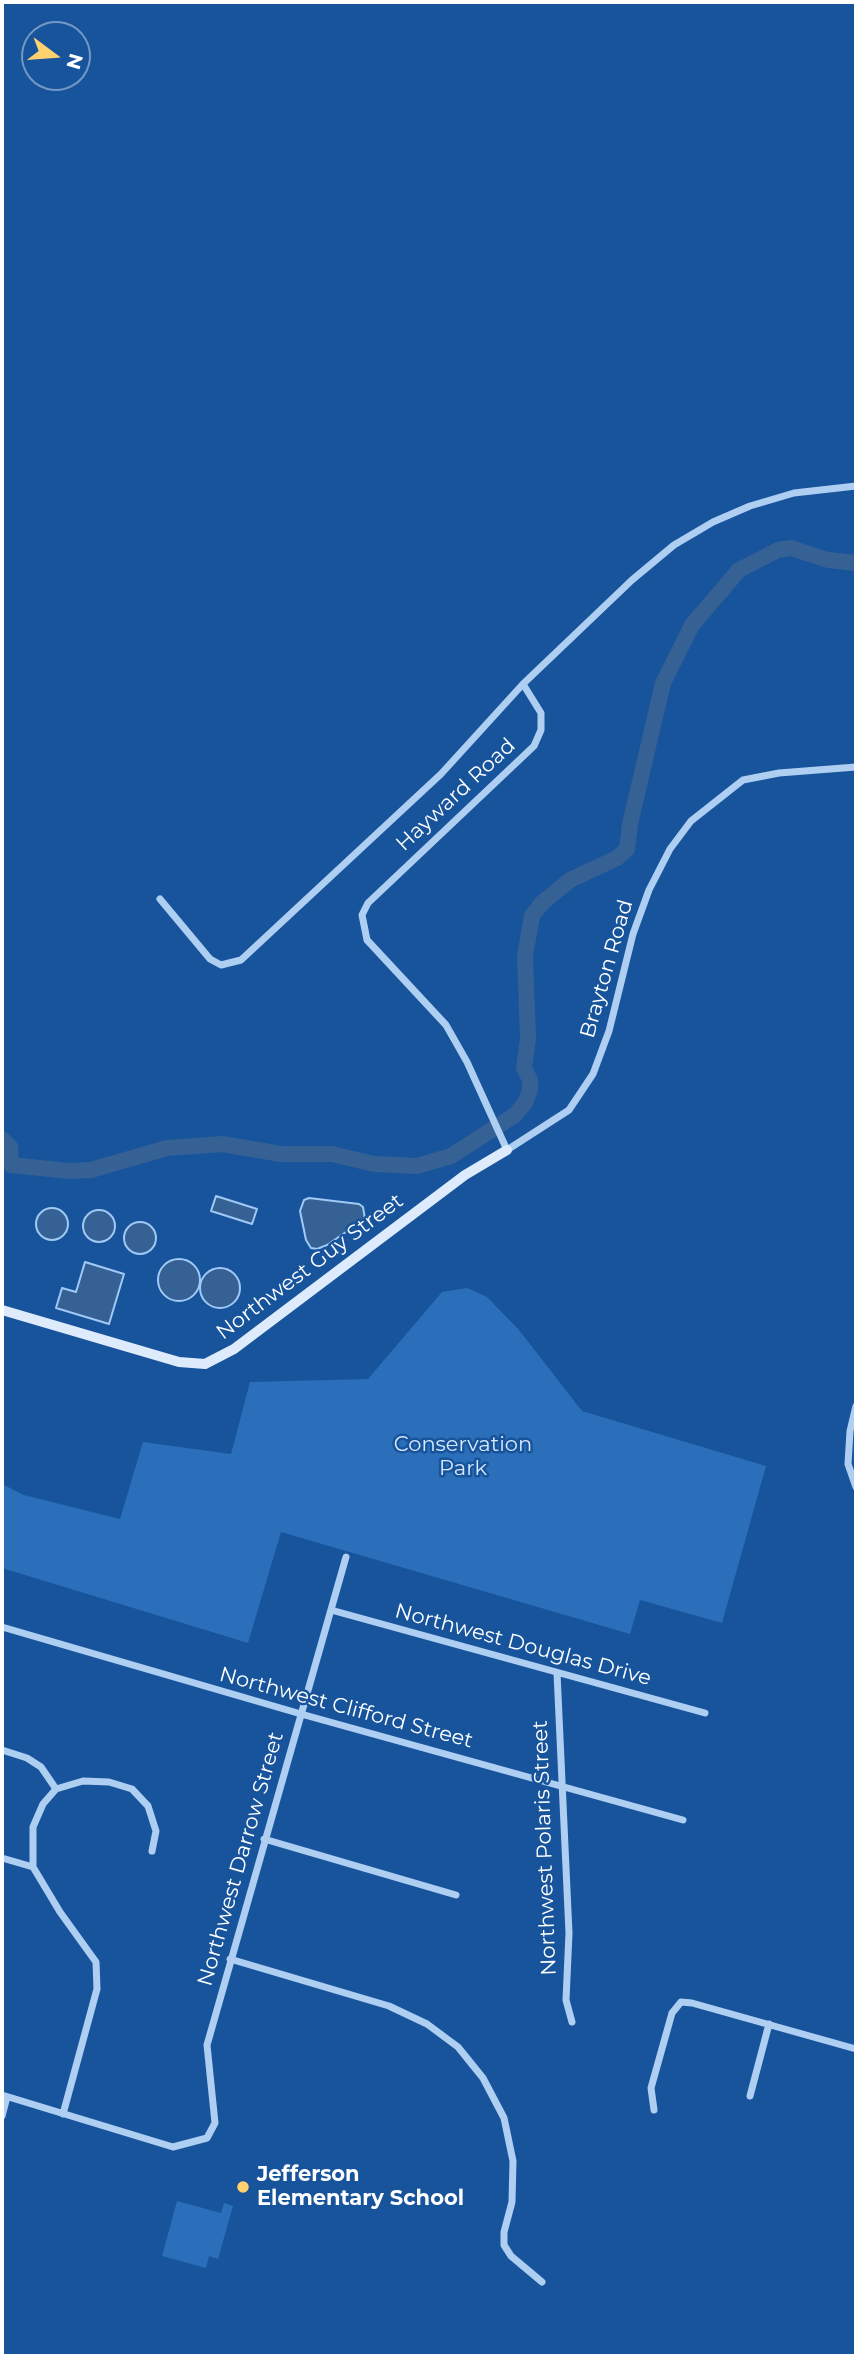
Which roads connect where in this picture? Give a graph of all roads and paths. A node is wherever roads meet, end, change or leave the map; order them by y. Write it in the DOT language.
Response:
graph roads {
  1 [pos="856,486"];
  2 [pos="523,684"];
  3 [pos="856,767"];
  4 [pos="160,899"];
  5 [pos="507,1150"];
  6 [pos="2,1310"];
  7 [pos="856,1406"];
  8 [pos="856,1487"];
  9 [pos="345,1557"];
  10 [pos="331,1610"];
  11 [pos="2,1627"];
  12 [pos="557,1673"];
  13 [pos="705,1713"];
  14 [pos="300,1714"];
  15 [pos="2,1750"];
  16 [pos="562,1785"];
  17 [pos="56,1789"];
  18 [pos="682,1820"];
  19 [pos="264,1839"];
  20 [pos="152,1851"];
  21 [pos="2,1858"];
  22 [pos="33,1867"];
  23 [pos="456,1895"];
  24 [pos="230,1959"];
  25 [pos="572,2022"];
  26 [pos="769,2024"];
  27 [pos="856,2049"];
  28 [pos="5,2096"];
  29 [pos="750,2096"];
  30 [pos="654,2110"];
  31 [pos="63,2114"];
  32 [pos="2,2116"];
  33 [pos="542,2282"];
  1 -- 2 [label="street"];
  2 -- 4 [label="street"];
  2 -- 5 [label="street, Hayward Road"];
  3 -- 5 [label="street, Brayton Road"];
  5 -- 6 [label="street, Northwest Guy Street"];
  7 -- 8 [label="street"];
  9 -- 10 [label="street, Northwest Darrow Street"];
  10 -- 12 [label="street, Northwest Douglas Drive"];
  10 -- 14 [label="street, Northwest Darrow Street"];
  11 -- 14 [label="street, Northwest Clifford Street"];
  12 -- 13 [label="street, Northwest Douglas Drive"];
  12 -- 16 [label="street, Northwest Polaris Street"];
  14 -- 16 [label="street, Northwest Clifford Street"];
  14 -- 19 [label="street, Northwest Darrow Street"];
  15 -- 17 [label="street"];
  16 -- 18 [label="street, Northwest Clifford Street"];
  16 -- 25 [label="street, Northwest Polaris Street"];
  17 -- 20 [label="street"];
  17 -- 22 [label="street"];
  19 -- 23 [label="street"];
  19 -- 24 [label="street, Northwest Darrow Street"];
  21 -- 22 [label="street"];
  22 -- 31 [label="street"];
  24 -- 31 [label="street, Northwest Darrow Street"];
  24 -- 33 [label="street"];
  26 -- 27 [label="street"];
  26 -- 29 [label="street"];
  26 -- 30 [label="street"];
  28 -- 31 [label="street"];
  28 -- 32 [label="street"];
}
